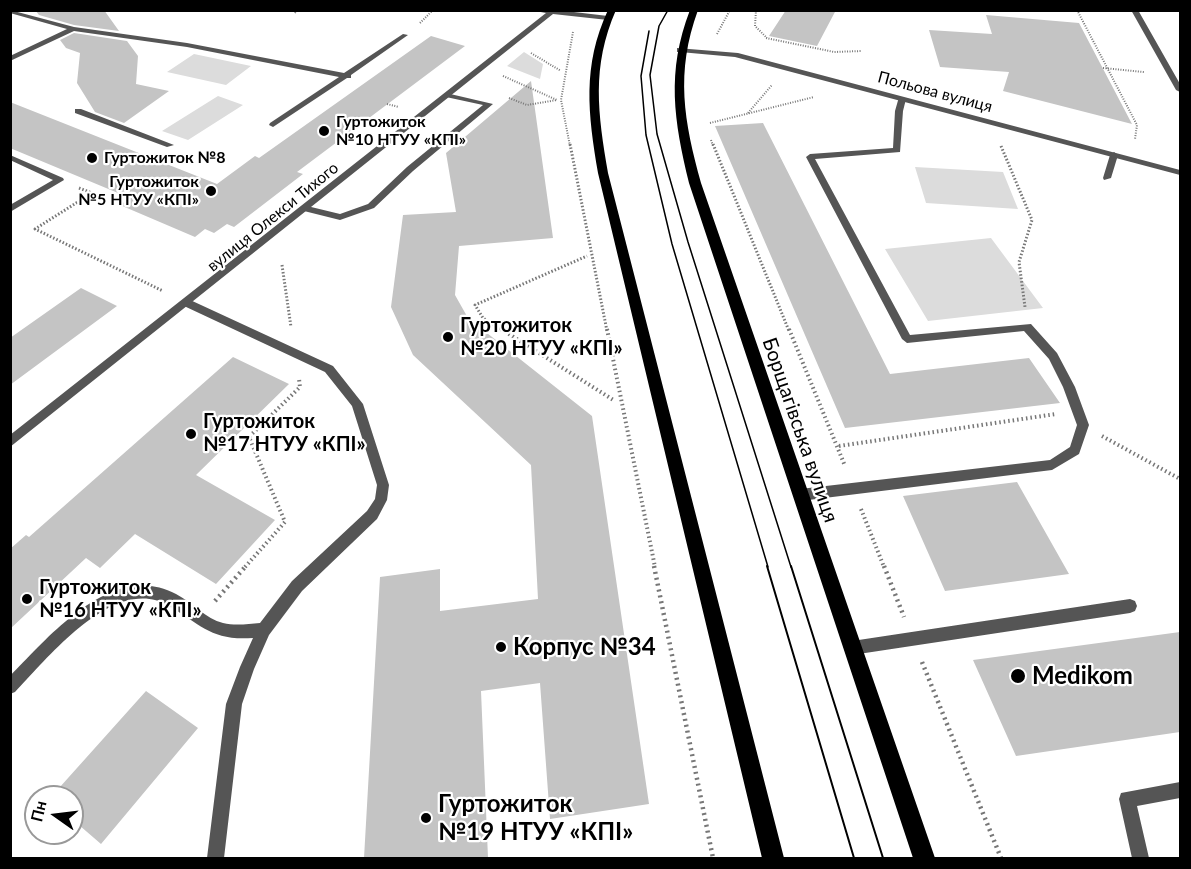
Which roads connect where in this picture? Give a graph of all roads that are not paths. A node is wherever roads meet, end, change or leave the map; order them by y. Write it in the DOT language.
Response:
graph roads {
  1 [pos="533,10"];
  2 [pos="694,10"];
  3 [pos="1134,10"];
  4 [pos="10,11"];
  5 [pos="552,12"];
  6 [pos="610,14"];
  7 [pos="73,29"];
  8 [pos="405,35"];
  9 [pos="680,50"];
  10 [pos="10,59"];
  11 [pos="348,76"];
  12 [pos="1180,90"];
  13 [pos="449,95"];
  14 [pos="902,99"];
  15 [pos="78,111"];
  16 [pos="273,125"];
  17 [pos="170,145"];
  18 [pos="1114,155"];
  19 [pos="10,157"];
  20 [pos="1180,173"];
  21 [pos="1107,178"];
  22 [pos="10,209"];
  23 [pos="307,209"];
  24 [pos="188,303"];
  25 [pos="10,442"];
  26 [pos="800,495"];
  27 [pos="1130,606"];
  28 [pos="264,630"];
  29 [pos="852,648"];
  30 [pos="10,687"];
  31 [pos="1180,790"];
  32 [pos="216,858"];
  33 [pos="773,858"];
  34 [pos="924,858"];
  35 [pos="1140,858"];
  1 -- 5 [label="street"];
  2 -- 9 [label="main road, Борщагівська вулиця"];
  3 -- 12 [label="street"];
  4 -- 7 [label="street"];
  5 -- 6 [label="street"];
  5 -- 13 [label="street, вулиця Олекси Тихого"];
  6 -- 33 [label="main road"];
  7 -- 10 [label="street"];
  7 -- 11 [label="street"];
  8 -- 11 [label="street"];
  9 -- 14 [label="street, Польова вулиця"];
  9 -- 26 [label="main road, Борщагівська вулиця"];
  11 -- 16 [label="street"];
  13 -- 23 [label="street, вулиця Олекси Тихого"];
  13 -- 23 [label="street"];
  14 -- 18 [label="street, Польова вулиця"];
  14 -- 26 [label="street"];
  15 -- 17 [label="street"];
  18 -- 20 [label="street, Польова вулиця"];
  18 -- 21 [label="street"];
  19 -- 22 [label="street"];
  23 -- 24 [label="street, вулиця Олекси Тихого"];
  24 -- 25 [label="street, вулиця Олекси Тихого"];
  24 -- 28 [label="street"];
  26 -- 29 [label="main road, Борщагівська вулиця"];
  27 -- 29 [label="street"];
  28 -- 30 [label="street"];
  28 -- 32 [label="street"];
  29 -- 34 [label="main road, Борщагівська вулиця"];
  31 -- 35 [label="street"];
}
